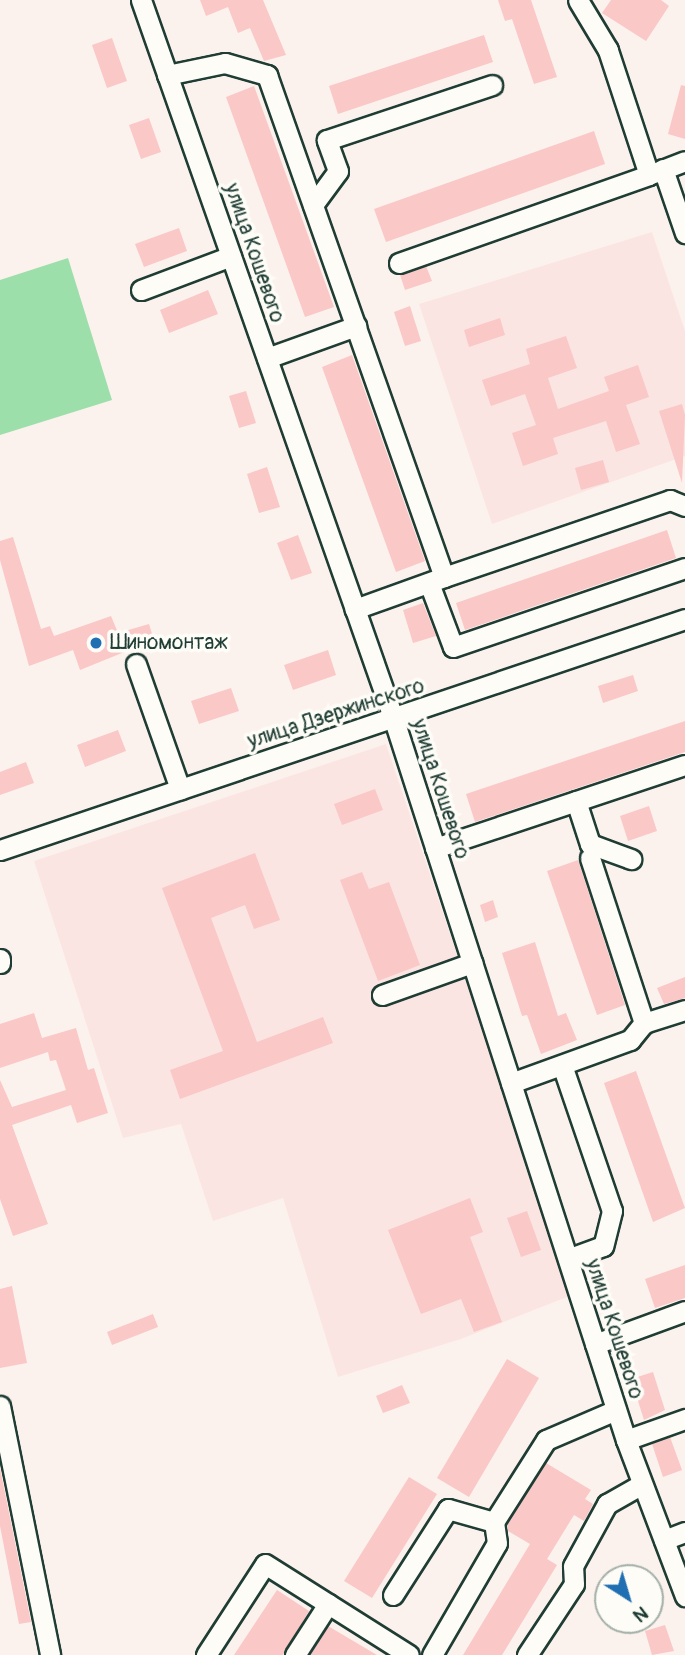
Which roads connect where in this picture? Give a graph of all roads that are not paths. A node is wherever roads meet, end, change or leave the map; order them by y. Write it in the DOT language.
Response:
graph roads {
  1 [pos="141,0"];
  2 [pos="578,0"];
  3 [pos="167,75"];
  4 [pos="492,85"];
  5 [pos="685,161"];
  6 [pos="656,172"];
  7 [pos="313,205"];
  8 [pos="685,233"];
  9 [pos="231,256"];
  10 [pos="399,263"];
  11 [pos="141,290"];
  12 [pos="356,326"];
  13 [pos="267,358"];
  14 [pos="685,506"];
  15 [pos="685,568"];
  16 [pos="437,580"];
  17 [pos="355,608"];
  18 [pos="685,619"];
  19 [pos="136,664"];
  20 [pos="394,720"];
  21 [pos="685,765"];
  22 [pos="180,789"];
  23 [pos="576,801"];
  24 [pos="435,848"];
  25 [pos="0,850"];
  26 [pos="590,858"];
  27 [pos="631,859"];
  28 [pos="472,963"];
  29 [pos="382,995"];
  30 [pos="685,1010"];
  31 [pos="644,1023"];
  32 [pos="562,1065"];
  33 [pos="511,1083"];
  34 [pos="568,1259"];
  35 [pos="685,1311"];
  36 [pos="595,1345"];
  37 [pos="0,1406"];
  38 [pos="616,1410"];
  39 [pos="685,1419"];
  40 [pos="625,1440"];
  41 [pos="642,1485"];
  42 [pos="494,1522"];
  43 [pos="685,1532"];
  44 [pos="664,1540"];
  45 [pos="393,1595"];
  46 [pos="685,1596"];
  47 [pos="328,1604"];
  48 [pos="50,1655"];
  49 [pos="206,1655"];
  50 [pos="295,1655"];
  51 [pos="409,1655"];
  52 [pos="432,1655"];
  53 [pos="527,1655"];
  1 -- 3 [label="street, улица Кошевого"];
  2 -- 6 [label="street"];
  3 -- 7 [label="street"];
  3 -- 9 [label="street, улица Кошевого"];
  4 -- 7 [label="street"];
  5 -- 6 [label="street"];
  6 -- 8 [label="street"];
  6 -- 10 [label="street"];
  7 -- 12 [label="street"];
  9 -- 11 [label="street"];
  9 -- 13 [label="street, улица Кошевого"];
  12 -- 13 [label="street"];
  12 -- 16 [label="street"];
  13 -- 17 [label="street, улица Кошевого"];
  14 -- 16 [label="street"];
  15 -- 16 [label="street"];
  16 -- 17 [label="street"];
  17 -- 20 [label="street, улица Кошевого"];
  18 -- 20 [label="street, улица Дзержинского"];
  19 -- 22 [label="street"];
  20 -- 22 [label="street, улица Дзержинского"];
  20 -- 24 [label="street, улица Кошевого"];
  21 -- 23 [label="street"];
  22 -- 25 [label="street, улица Дзержинского"];
  23 -- 24 [label="street"];
  23 -- 27 [label="street"];
  24 -- 28 [label="street, улица Кошевого"];
  26 -- 31 [label="street"];
  28 -- 29 [label="street"];
  28 -- 33 [label="street, улица Кошевого"];
  30 -- 31 [label="street"];
  31 -- 32 [label="street"];
  32 -- 33 [label="street"];
  32 -- 34 [label="street"];
  33 -- 34 [label="street, улица Кошевого"];
  34 -- 36 [label="street, улица Кошевого"];
  35 -- 36 [label="street"];
  36 -- 38 [label="street, улица Кошевого"];
  37 -- 48 [label="street"];
  38 -- 40 [label="street, улица Кошевого"];
  38 -- 42 [label="street"];
  39 -- 40 [label="street"];
  40 -- 41 [label="street, улица Кошевого"];
  41 -- 44 [label="street, улица Кошевого"];
  41 -- 53 [label="street"];
  42 -- 45 [label="street"];
  42 -- 52 [label="street"];
  43 -- 44 [label="street"];
  44 -- 46 [label="street, улица Кошевого"];
  47 -- 49 [label="street"];
  47 -- 50 [label="street"];
  47 -- 51 [label="street"];
}
